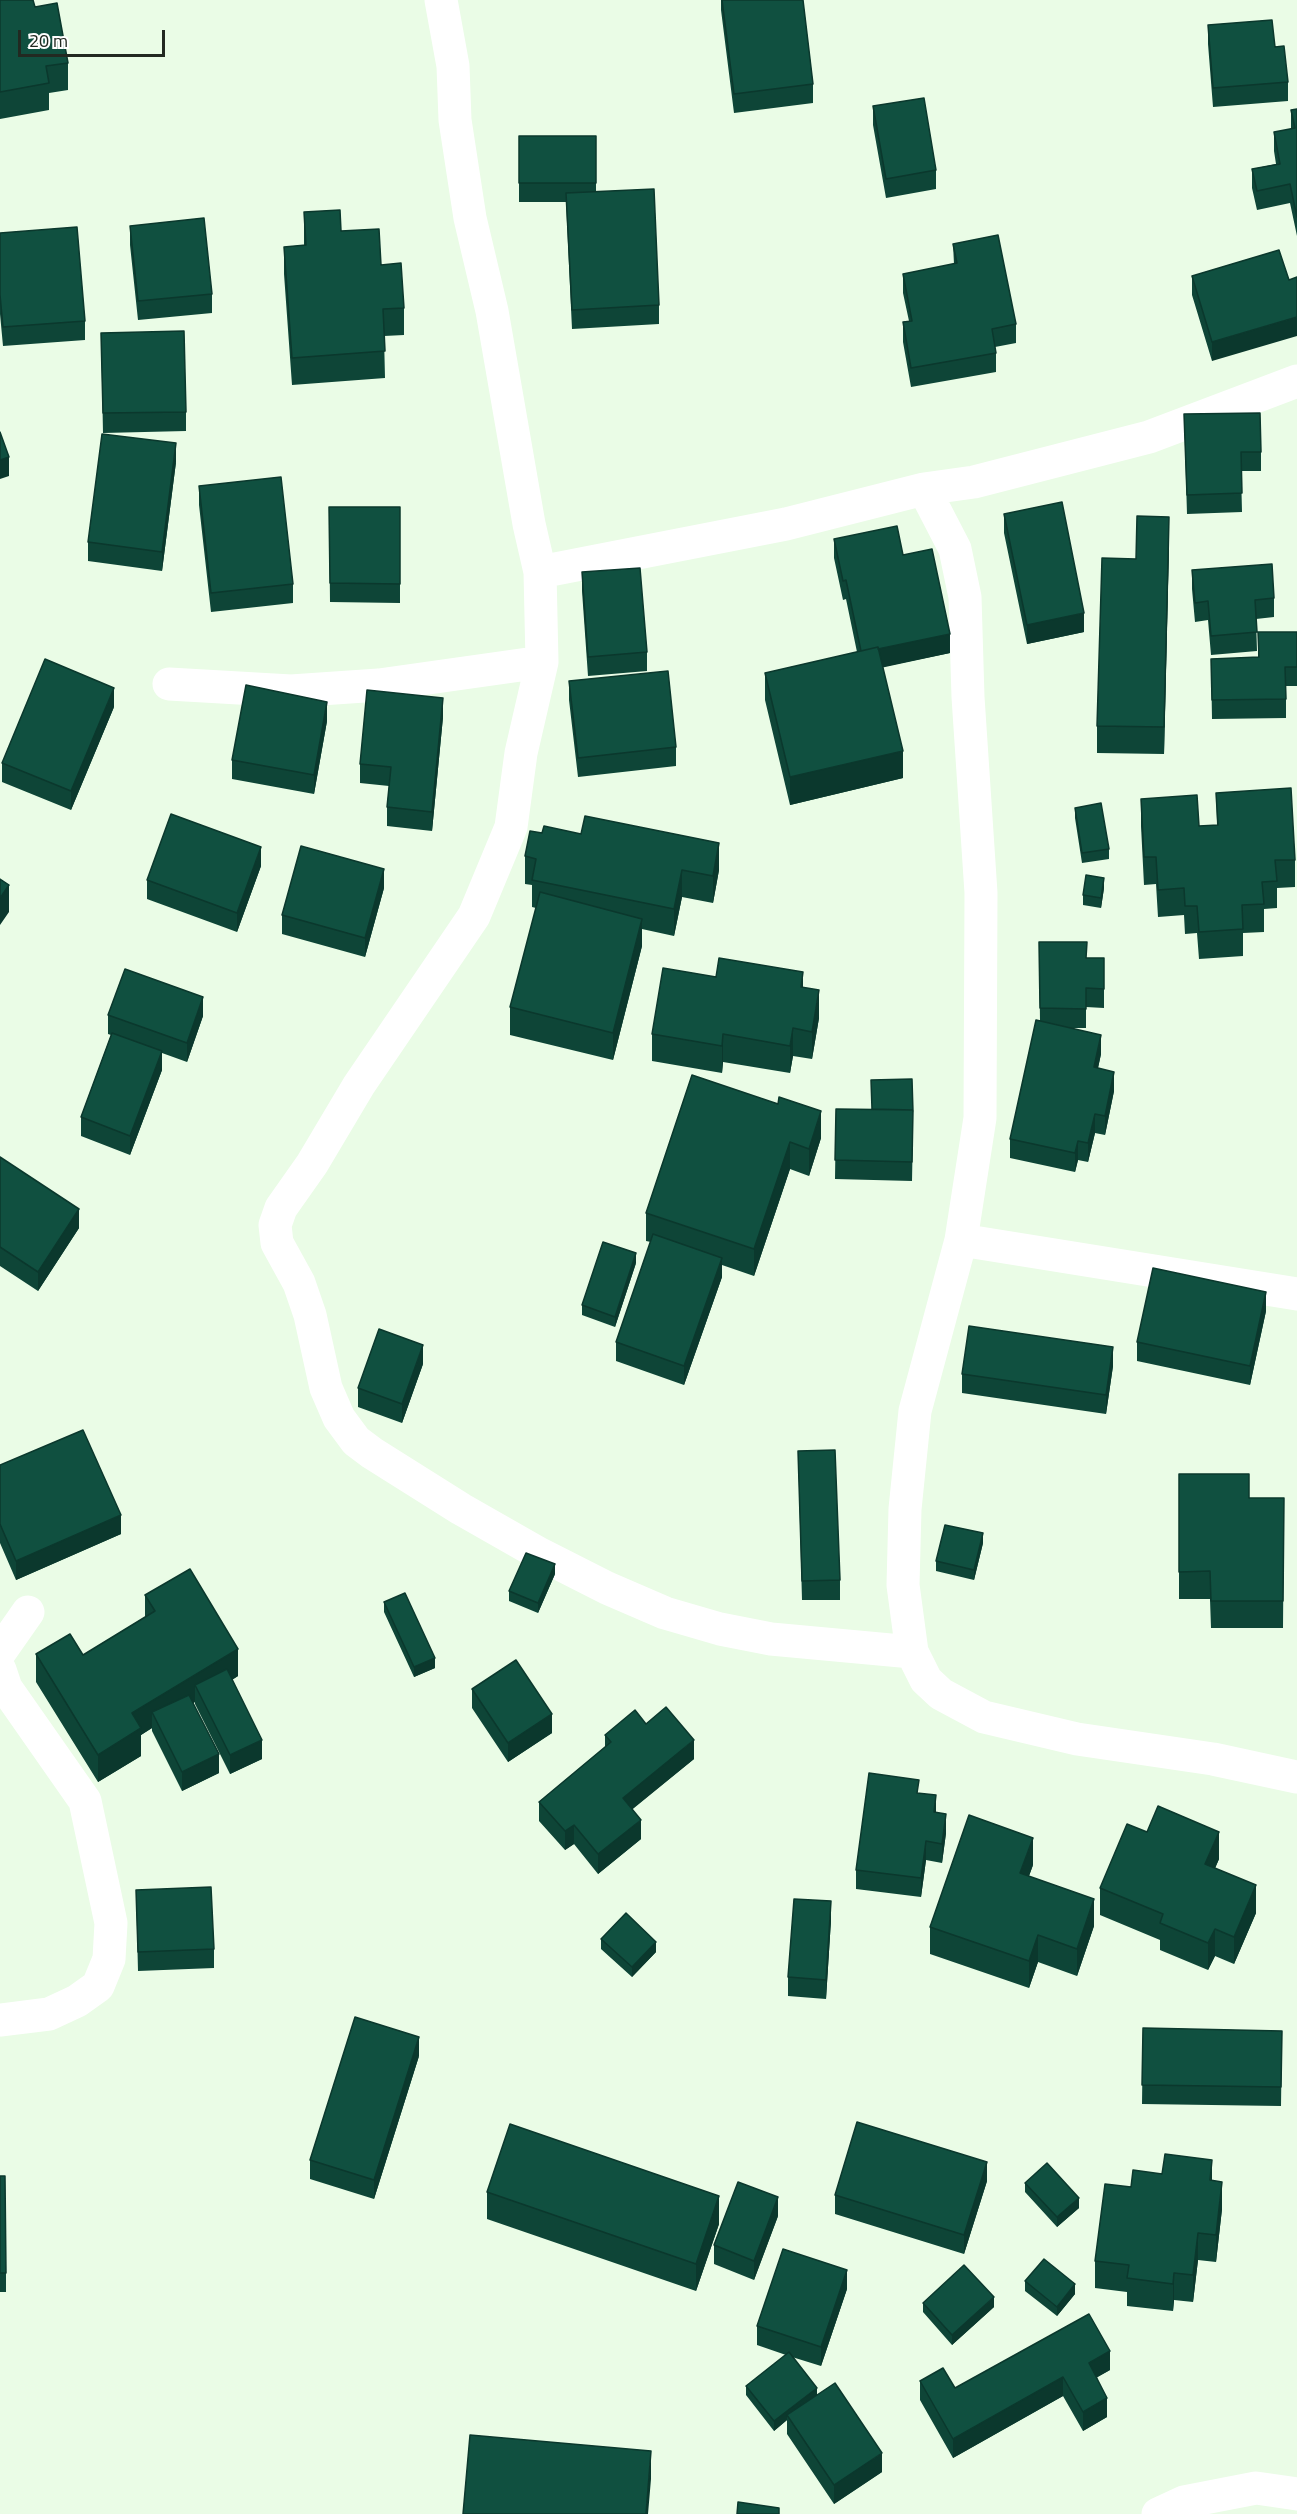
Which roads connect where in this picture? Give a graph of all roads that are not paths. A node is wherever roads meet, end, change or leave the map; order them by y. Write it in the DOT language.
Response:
graph roads {
  1 [pos="441,0"];
  2 [pos="1297,381"];
  3 [pos="924,489"];
  4 [pos="540,572"];
  5 [pos="542,662"];
  6 [pos="169,684"];
  7 [pos="961,1240"];
  8 [pos="1297,1294"];
  9 [pos="28,1612"];
  10 [pos="0,1652"];
  11 [pos="912,1653"];
  12 [pos="0,1670"];
  13 [pos="1297,1777"];
  14 [pos="0,2020"];
  15 [pos="1297,2494"];
  16 [pos="1158,2514"];
  1 -- 4 [label="street"];
  2 -- 3 [label="street"];
  3 -- 4 [label="street"];
  3 -- 7 [label="street"];
  4 -- 5 [label="street"];
  5 -- 6 [label="street"];
  5 -- 11 [label="street"];
  7 -- 8 [label="street"];
  7 -- 11 [label="street"];
  9 -- 10 [label="street"];
  11 -- 13 [label="street"];
  12 -- 14 [label="street"];
  15 -- 16 [label="street"];
}
